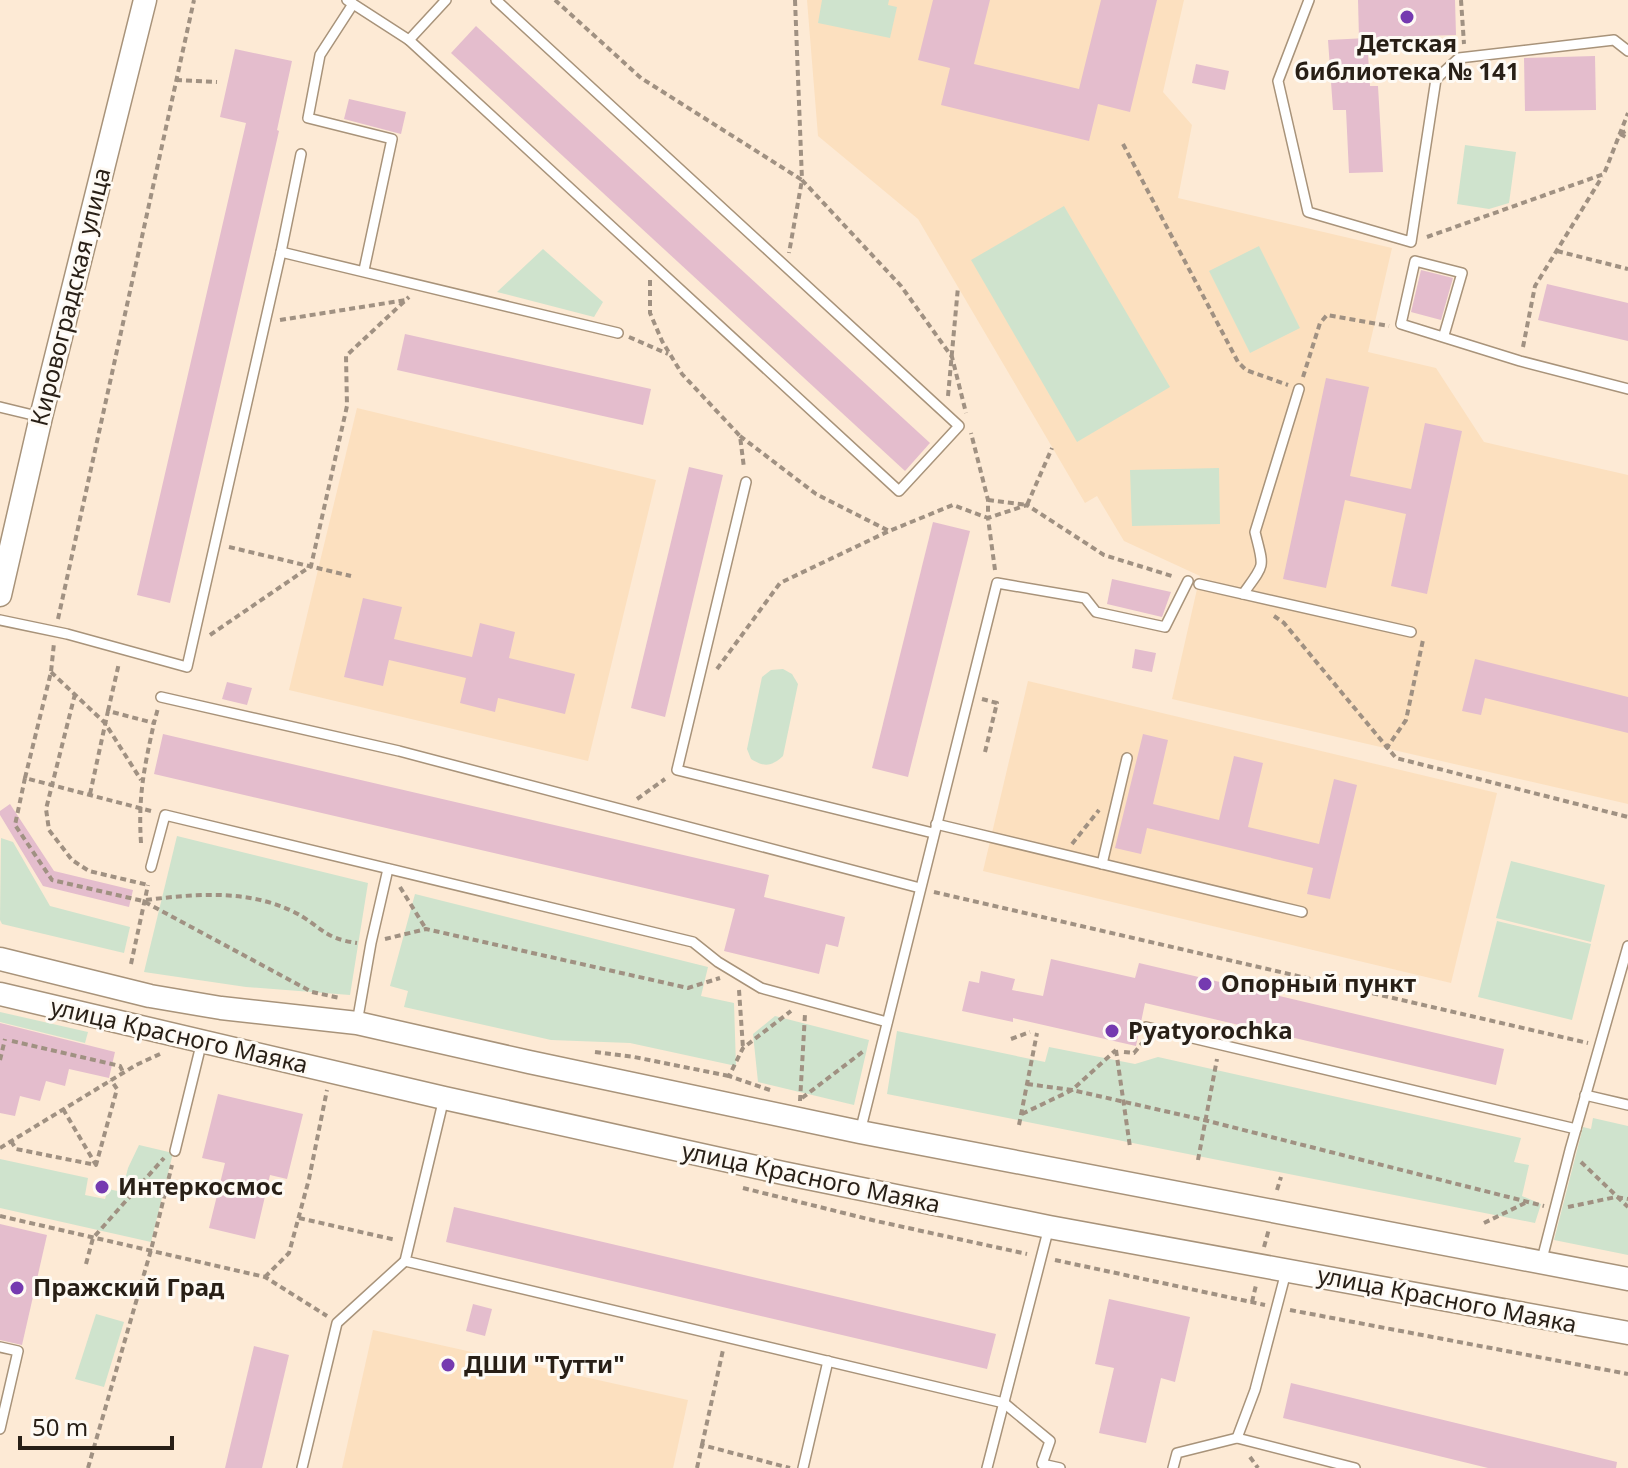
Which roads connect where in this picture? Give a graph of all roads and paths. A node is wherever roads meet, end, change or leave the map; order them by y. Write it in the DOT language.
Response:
graph roads {
  1 [pos="145,0"];
  2 [pos="194,0"];
  3 [pos="446,0"];
  4 [pos="496,0"];
  5 [pos="555,0"];
  6 [pos="795,0"];
  7 [pos="1309,0"];
  8 [pos="1461,0"];
  9 [pos="350,2"];
  10 [pos="409,40"];
  11 [pos="1628,51"];
  12 [pos="1459,58"];
  13 [pos="176,80"];
  14 [pos="217,82"];
  15 [pos="1628,113"];
  16 [pos="1628,130"];
  17 [pos="1620,134"];
  18 [pos="1628,138"];
  19 [pos="1123,144"];
  20 [pos="301,154"];
  21 [pos="1604,174"];
  22 [pos="802,180"];
  23 [pos="1443,231"];
  24 [pos="1557,251"];
  25 [pos="281,252"];
  26 [pos="649,261"];
  27 [pos="787,267"];
  28 [pos="1628,269"];
  29 [pos="364,270"];
  30 [pos="413,282"];
  31 [pos="958,287"];
  32 [pos="408,300"];
  33 [pos="265,322"];
  34 [pos="1392,324"];
  35 [pos="618,333"];
  36 [pos="1444,335"];
  37 [pos="671,355"];
  38 [pos="952,357"];
  39 [pos="1520,361"];
  40 [pos="1299,389"];
  41 [pos="1628,389"];
  42 [pos="0,407"];
  43 [pos="947,414"];
  44 [pos="966,415"];
  45 [pos="41,417"];
  46 [pos="970,429"];
  47 [pos="740,436"];
  48 [pos="1052,448"];
  49 [pos="746,482"];
  50 [pos="988,500"];
  51 [pos="1027,505"];
  52 [pos="988,518"];
  53 [pos="889,531"];
  54 [pos="215,543"];
  55 [pos="311,566"];
  56 [pos="351,576"];
  57 [pos="997,583"];
  58 [pos="1194,583"];
  59 [pos="1243,594"];
  60 [pos="0,595"];
  61 [pos="0,620"];
  62 [pos="55,632"];
  63 [pos="1411,632"];
  64 [pos="191,648"];
  65 [pos="122,649"];
  66 [pos="51,672"];
  67 [pos="75,694"];
  68 [pos="968,696"];
  69 [pos="161,697"];
  70 [pos="694,700"];
  71 [pos="108,711"];
  72 [pos="105,723"];
  73 [pos="154,723"];
  74 [pos="1386,749"];
  75 [pos="985,752"];
  76 [pos="1127,758"];
  77 [pos="677,770"];
  78 [pos="25,778"];
  79 [pos="141,780"];
  80 [pos="1121,782"];
  81 [pos="52,784"];
  82 [pos="90,794"];
  83 [pos="139,808"];
  84 [pos="621,810"];
  85 [pos="165,815"];
  86 [pos="1628,817"];
  87 [pos="934,829"];
  88 [pos="141,854"];
  89 [pos="1063,855"];
  90 [pos="1102,864"];
  91 [pos="147,868"];
  92 [pos="388,869"];
  93 [pos="145,885"];
  94 [pos="920,888"];
  95 [pos="143,901"];
  96 [pos="1302,912"];
  97 [pos="426,929"];
  98 [pos="371,943"];
  99 [pos="1628,946"];
  100 [pos="0,959"];
  101 [pos="131,964"];
  102 [pos="738,973"];
  103 [pos="0,994"];
  104 [pos="805,1000"];
  105 [pos="359,1013"];
  106 [pos="887,1022"];
  107 [pos="1146,1027"];
  108 [pos="1030,1032"];
  109 [pos="1037,1033"];
  110 [pos="883,1036"];
  111 [pos="5,1039"];
  112 [pos="1011,1039"];
  113 [pos="12,1041"];
  114 [pos="1220,1045"];
  115 [pos="1599,1046"];
  116 [pos="743,1048"];
  117 [pos="200,1049"];
  118 [pos="593,1052"];
  119 [pos="1124,1052"];
  120 [pos="1134,1053"];
  121 [pos="0,1060"];
  122 [pos="124,1072"];
  123 [pos="729,1076"];
  124 [pos="111,1080"];
  125 [pos="1027,1084"];
  126 [pos="328,1088"];
  127 [pos="772,1090"];
  128 [pos="1072,1090"];
  129 [pos="1585,1095"];
  130 [pos="444,1098"];
  131 [pos="1123,1102"];
  132 [pos="1628,1105"];
  133 [pos="63,1109"];
  134 [pos="1022,1114"];
  135 [pos="1204,1120"];
  136 [pos="1019,1125"];
  137 [pos="1576,1129"];
  138 [pos="860,1132"];
  139 [pos="11,1141"];
  140 [pos="1130,1147"];
  141 [pos="0,1148"];
  142 [pos="176,1148"];
  143 [pos="1570,1150"];
  144 [pos="1198,1160"];
  145 [pos="96,1165"];
  146 [pos="1616,1197"];
  147 [pos="1628,1199"];
  148 [pos="1527,1202"];
  149 [pos="1628,1207"];
  150 [pos="1555,1210"];
  151 [pos="0,1216"];
  152 [pos="299,1218"];
  153 [pos="1270,1222"];
  154 [pos="1484,1223"];
  155 [pos="1049,1227"];
  156 [pos="93,1238"];
  157 [pos="410,1243"];
  158 [pos="151,1250"];
  159 [pos="1263,1253"];
  160 [pos="405,1261"];
  161 [pos="86,1264"];
  162 [pos="1541,1264"];
  163 [pos="1286,1270"];
  164 [pos="1258,1276"];
  165 [pos="265,1277"];
  166 [pos="1628,1279"];
  167 [pos="1252,1302"];
  168 [pos="337,1323"];
  169 [pos="1628,1333"];
  170 [pos="726,1337"];
  171 [pos="0,1347"];
  172 [pos="828,1361"];
  173 [pos="1004,1403"];
  174 [pos="0,1429"];
  175 [pos="1237,1438"];
  176 [pos="702,1445"];
  177 [pos="1349,1467"];
  178 [pos="88,1468"];
  179 [pos="302,1468"];
  180 [pos="697,1468"];
  181 [pos="791,1468"];
  182 [pos="803,1468"];
  183 [pos="987,1468"];
  184 [pos="1060,1468"];
  185 [pos="1173,1468"];
  1 -- 45 [label="street, Кировоградская улица"];
  2 -- 13 [label="path"];
  3 -- 10 [label="lane"];
  4 -- 27 [label="lane"];
  5 -- 22 [label="path"];
  6 -- 22 [label="path"];
  7 -- 12 [label="lane"];
  8 -- 12 [label="path"];
  9 -- 10 [label="lane"];
  9 -- 29 [label="lane"];
  10 -- 26 [label="lane"];
  11 -- 12 [label="lane"];
  13 -- 14 [label="path"];
  13 -- 62 [label="path"];
  15 -- 17 [label="path"];
  16 -- 17 [label="path"];
  17 -- 18 [label="path"];
  17 -- 21 [label="path"];
  19 -- 40 [label="path"];
  20 -- 25 [label="lane"];
  21 -- 23 [label="path"];
  21 -- 24 [label="path"];
  22 -- 27 [label="path"];
  22 -- 38 [label="path"];
  24 -- 28 [label="path"];
  24 -- 39 [label="path"];
  25 -- 29 [label="lane"];
  25 -- 33 [label="lane"];
  26 -- 37 [label="path"];
  26 -- 43 [label="lane"];
  27 -- 43 [label="lane"];
  29 -- 30 [label="lane"];
  30 -- 32 [label="path"];
  30 -- 35 [label="lane"];
  31 -- 38 [label="path"];
  32 -- 33 [label="path"];
  32 -- 55 [label="path"];
  33 -- 54 [label="lane"];
  34 -- 40 [label="path"];
  35 -- 37 [label="path"];
  36 -- 36 [label="lane"];
  36 -- 39 [label="lane"];
  37 -- 47 [label="path"];
  38 -- 43 [label="path"];
  38 -- 44 [label="path"];
  39 -- 41 [label="lane"];
  40 -- 59 [label="lane"];
  42 -- 45 [label="lane"];
  45 -- 60 [label="street, Кировоградская улица"];
  46 -- 50 [label="path"];
  47 -- 49 [label="path"];
  47 -- 53 [label="path"];
  48 -- 51 [label="path"];
  49 -- 70 [label="lane"];
  50 -- 51 [label="path"];
  50 -- 52 [label="path"];
  51 -- 52 [label="path"];
  51 -- 58 [label="path"];
  52 -- 53 [label="path"];
  52 -- 57 [label="path"];
  53 -- 70 [label="path"];
  54 -- 55 [label="path"];
  54 -- 64 [label="lane"];
  55 -- 56 [label="path"];
  55 -- 64 [label="path"];
  57 -- 58 [label="lane"];
  57 -- 68 [label="lane"];
  58 -- 59 [label="lane"];
  59 -- 63 [label="lane"];
  59 -- 74 [label="path"];
  61 -- 62 [label="lane"];
  62 -- 65 [label="lane"];
  62 -- 66 [label="path"];
  63 -- 74 [label="path"];
  64 -- 65 [label="lane"];
  65 -- 71 [label="path"];
  66 -- 67 [label="path"];
  66 -- 78 [label="path"];
  67 -- 72 [label="path"];
  67 -- 81 [label="path"];
  68 -- 75 [label="path"];
  68 -- 87 [label="lane"];
  69 -- 73 [label="path"];
  69 -- 84 [label="lane"];
  70 -- 77 [label="lane"];
  71 -- 72 [label="path"];
  71 -- 73 [label="path"];
  72 -- 79 [label="path"];
  72 -- 82 [label="path"];
  73 -- 79 [label="path"];
  74 -- 86 [label="path"];
  76 -- 80 [label="lane"];
  77 -- 84 [label="path"];
  77 -- 87 [label="lane"];
  78 -- 81 [label="path"];
  78 -- 95 [label="path"];
  79 -- 83 [label="path"];
  80 -- 89 [label="path"];
  80 -- 90 [label="lane"];
  81 -- 82 [label="path"];
  81 -- 93 [label="path"];
  82 -- 83 [label="path"];
  83 -- 85 [label="path"];
  83 -- 88 [label="path"];
  84 -- 94 [label="lane"];
  85 -- 91 [label="lane"];
  85 -- 92 [label="lane"];
  87 -- 89 [label="lane"];
  87 -- 94 [label="lane"];
  89 -- 90 [label="lane"];
  90 -- 96 [label="lane"];
  91 -- 93 [label="path"];
  91 -- 93 [label="path"];
  92 -- 97 [label="path"];
  92 -- 98 [label="lane"];
  92 -- 102 [label="lane"];
  93 -- 95 [label="path"];
  94 -- 106 [label="lane"];
  94 -- 115 [label="path"];
  95 -- 98 [label="path"];
  95 -- 101 [label="path"];
  95 -- 105 [label="path"];
  97 -- 98 [label="path"];
  97 -- 102 [label="path"];
  98 -- 105 [label="lane"];
  99 -- 115 [label="lane"];
  100 -- 105 [label="street, улица Красного Маяка"];
  102 -- 104 [label="lane"];
  102 -- 116 [label="path"];
  103 -- 117 [label="street, улица Красного Маяка"];
  104 -- 106 [label="lane"];
  104 -- 110 [label="path"];
  104 -- 116 [label="path"];
  105 -- 138 [label="street, улица Красного Маяка"];
  106 -- 110 [label="lane"];
  107 -- 114 [label="lane"];
  108 -- 112 [label="path"];
  109 -- 125 [label="path"];
  110 -- 138 [label="lane"];
  111 -- 121 [label="path"];
  113 -- 122 [label="path"];
  114 -- 135 [label="path"];
  114 -- 137 [label="lane"];
  115 -- 129 [label="lane"];
  116 -- 123 [label="path"];
  117 -- 122 [label="path"];
  117 -- 130 [label="street, улица Красного Маяка"];
  117 -- 142 [label="lane"];
  118 -- 123 [label="path"];
  119 -- 120 [label="path"];
  122 -- 124 [label="path"];
  123 -- 127 [label="path"];
  124 -- 133 [label="path"];
  124 -- 145 [label="path"];
  125 -- 128 [label="path"];
  125 -- 134 [label="path"];
  126 -- 152 [label="path"];
  128 -- 131 [label="path"];
  128 -- 131 [label="path"];
  128 -- 134 [label="path"];
  129 -- 132 [label="lane"];
  129 -- 137 [label="lane"];
  130 -- 155 [label="street, улица Красного Маяка"];
  130 -- 157 [label="lane"];
  131 -- 135 [label="path"];
  131 -- 140 [label="path"];
  133 -- 139 [label="path"];
  133 -- 145 [label="path"];
  134 -- 136 [label="path"];
  135 -- 144 [label="path"];
  135 -- 148 [label="path"];
  137 -- 143 [label="lane"];
  138 -- 162 [label="street, улица Красного Маяка"];
  139 -- 141 [label="path"];
  139 -- 145 [label="path"];
  142 -- 156 [label="path"];
  142 -- 158 [label="path"];
  143 -- 146 [label="path"];
  143 -- 150 [label="lane"];
  146 -- 147 [label="path"];
  146 -- 149 [label="path"];
  146 -- 150 [label="path"];
  148 -- 150 [label="path"];
  148 -- 154 [label="path"];
  150 -- 162 [label="lane"];
  151 -- 156 [label="path"];
  152 -- 157 [label="path"];
  152 -- 165 [label="path"];
  153 -- 159 [label="path"];
  155 -- 163 [label="street, улица Красного Маяка"];
  155 -- 173 [label="lane"];
  156 -- 158 [label="path"];
  156 -- 161 [label="path"];
  157 -- 160 [label="lane"];
  158 -- 165 [label="path"];
  158 -- 178 [label="path"];
  160 -- 168 [label="lane"];
  160 -- 170 [label="lane"];
  162 -- 166 [label="street, улица Красного Маяка"];
  163 -- 169 [label="street, улица Красного Маяка"];
  163 -- 175 [label="lane"];
  164 -- 167 [label="path"];
  165 -- 168 [label="path"];
  168 -- 179 [label="lane"];
  170 -- 172 [label="lane"];
  170 -- 176 [label="path"];
  171 -- 174 [label="lane"];
  172 -- 173 [label="lane"];
  172 -- 182 [label="lane"];
  173 -- 183 [label="lane"];
  173 -- 184 [label="lane"];
  175 -- 177 [label="lane"];
  175 -- 185 [label="lane"];
  176 -- 180 [label="path"];
  176 -- 181 [label="path"];
}
